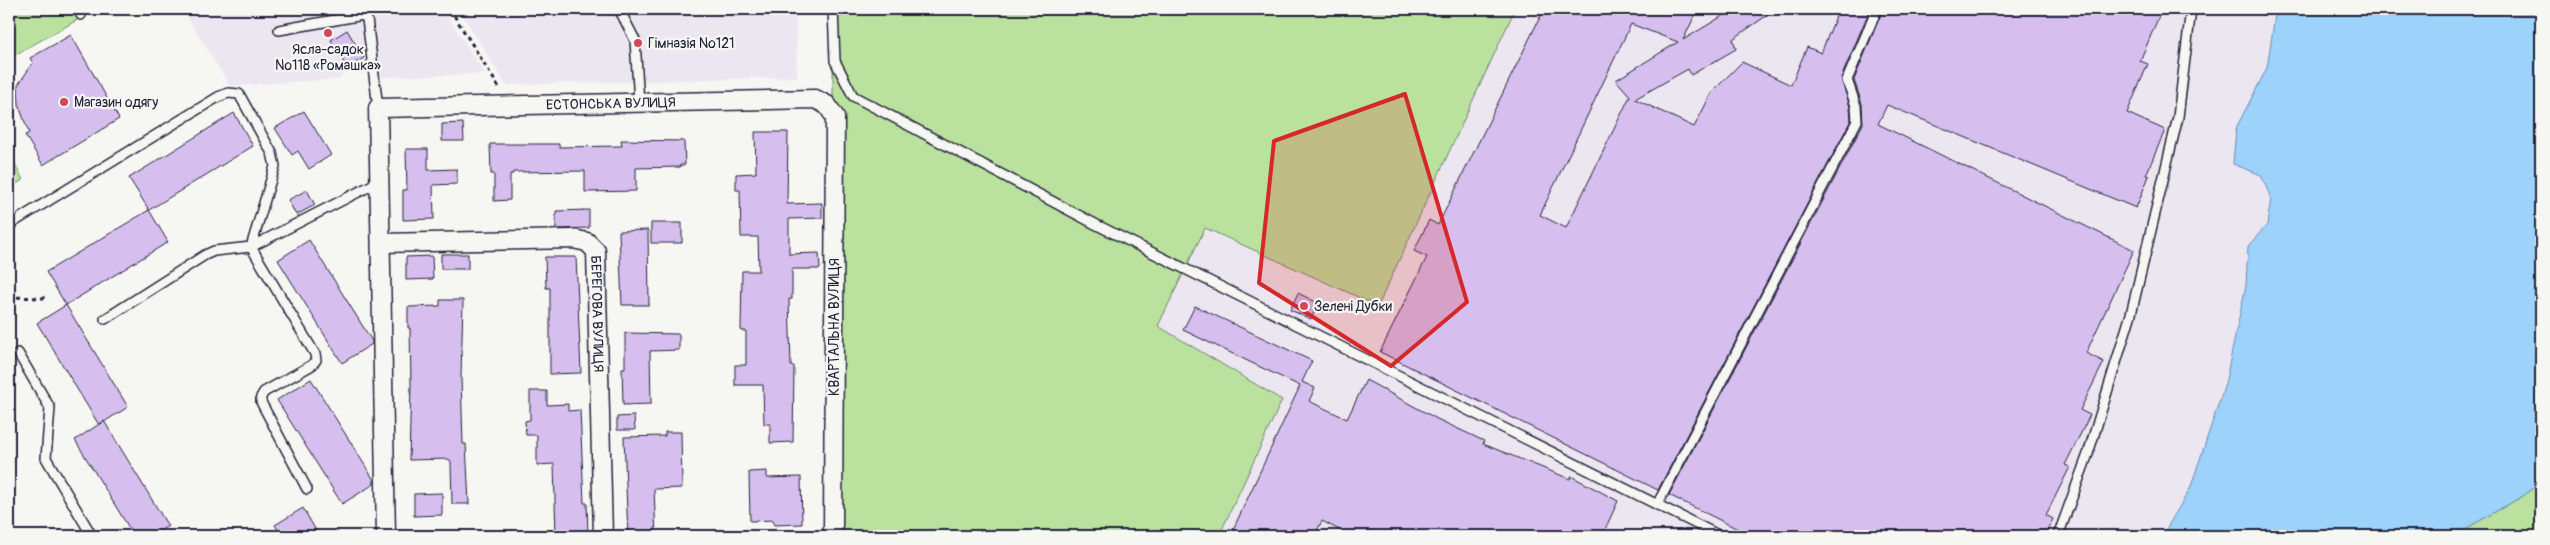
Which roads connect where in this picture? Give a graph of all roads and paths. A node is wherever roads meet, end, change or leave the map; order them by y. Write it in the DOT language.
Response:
graph roads {
  1 [pos="450,9"];
  2 [pos="619,9"];
  3 [pos="833,9"];
  4 [pos="1877,9"];
  5 [pos="2191,9"];
  6 [pos="279,30"];
  7 [pos="639,103"];
  8 [pos="512,106"];
  9 [pos="378,108"];
  10 [pos="835,117"];
  11 [pos="380,181"];
  12 [pos="9,225"];
  13 [pos="381,243"];
  14 [pos="250,247"];
  15 [pos="9,297"];
  16 [pos="45,298"];
  17 [pos="104,319"];
  18 [pos="18,353"];
  19 [pos="307,489"];
  20 [pos="1657,505"];
  21 [pos="92,536"];
  22 [pos="386,536"];
  23 [pos="603,536"];
  24 [pos="833,536"];
  25 [pos="1720,536"];
  26 [pos="2058,536"];
  1 -- 8 [label="path"];
  2 -- 7 [label="lane"];
  3 -- 20 [label="lane"];
  4 -- 20 [label="lane"];
  5 -- 26 [label="lane"];
  6 -- 9 [label="lane"];
  7 -- 8 [label="street, ЕСТОНСЬКА ВУЛИЦЯ"];
  7 -- 10 [label="street, ЕСТОНСЬКА ВУЛИЦЯ"];
  8 -- 9 [label="street, ЕСТОНСЬКА ВУЛИЦЯ"];
  9 -- 11 [label="street"];
  10 -- 24 [label="street, КВАРТАЛЬНА ВУЛИЦЯ"];
  11 -- 13 [label="street"];
  11 -- 14 [label="lane"];
  12 -- 14 [label="lane"];
  13 -- 22 [label="street"];
  13 -- 23 [label="street, БЕРЕГОВА ВУЛИЦЯ"];
  14 -- 17 [label="lane"];
  14 -- 19 [label="lane"];
  15 -- 16 [label="path"];
  18 -- 21 [label="lane"];
  20 -- 25 [label="lane"];
}
